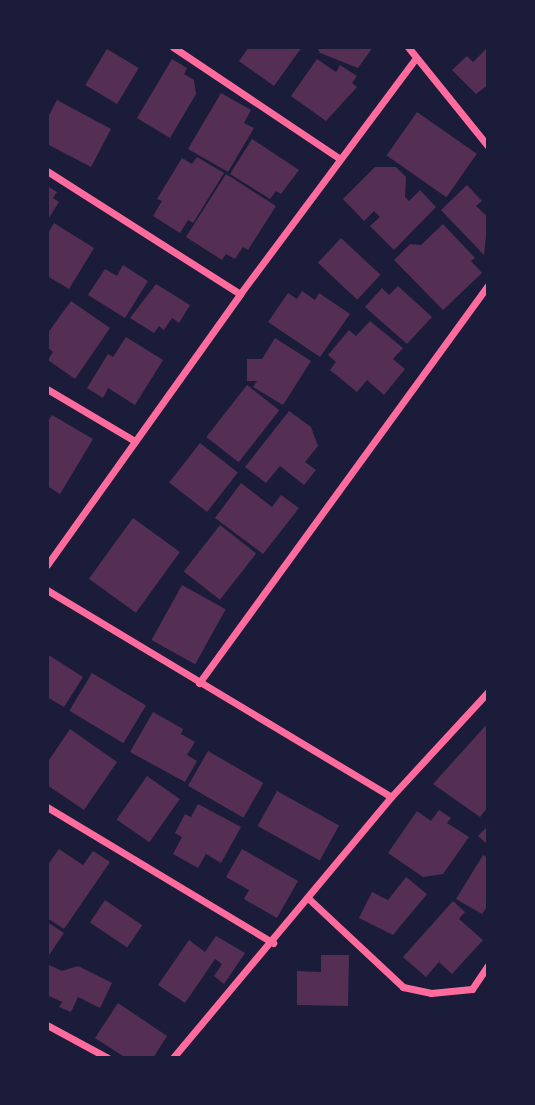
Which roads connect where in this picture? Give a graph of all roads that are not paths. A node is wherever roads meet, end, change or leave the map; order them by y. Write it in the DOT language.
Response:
graph roads {
  1 [pos="173,47"];
  2 [pos="408,47"];
  3 [pos="416,58"];
  4 [pos="488,146"];
  5 [pos="340,159"];
  6 [pos="47,171"];
  7 [pos="488,285"];
  8 [pos="240,294"];
  9 [pos="47,389"];
  10 [pos="135,441"];
  11 [pos="47,565"];
  12 [pos="47,590"];
  13 [pos="199,683"];
  14 [pos="488,692"];
  15 [pos="391,797"];
  16 [pos="47,807"];
  17 [pos="309,899"];
  18 [pos="273,943"];
  19 [pos="488,965"];
  20 [pos="47,1025"];
  21 [pos="107,1058"];
  22 [pos="173,1058"];
  1 -- 5 [label="street"];
  2 -- 3 [label="street"];
  3 -- 4 [label="street"];
  3 -- 5 [label="street"];
  5 -- 8 [label="street"];
  6 -- 8 [label="street"];
  7 -- 13 [label="street"];
  8 -- 10 [label="street"];
  9 -- 10 [label="street"];
  10 -- 11 [label="street"];
  12 -- 13 [label="street"];
  13 -- 15 [label="street"];
  14 -- 15 [label="street"];
  15 -- 17 [label="street"];
  16 -- 18 [label="street"];
  17 -- 18 [label="street"];
  17 -- 19 [label="street"];
  18 -- 22 [label="street"];
  20 -- 21 [label="street"];
}
